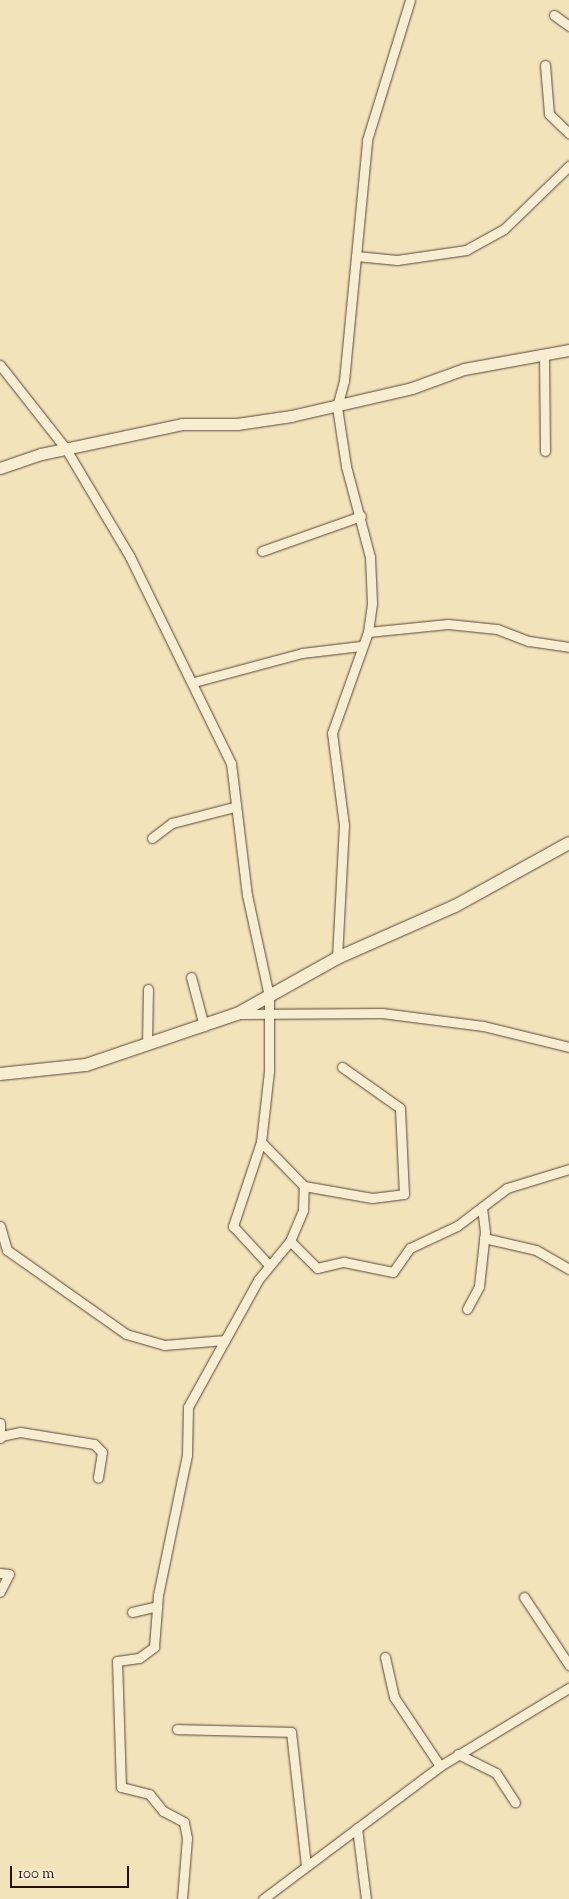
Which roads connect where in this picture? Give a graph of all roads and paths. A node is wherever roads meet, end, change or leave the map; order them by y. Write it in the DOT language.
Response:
graph roads {
  1 [pos="410,0"];
  2 [pos="554,15"];
  3 [pos="569,26"];
  4 [pos="545,65"];
  5 [pos="569,133"];
  6 [pos="569,166"];
  7 [pos="356,256"];
  8 [pos="569,350"];
  9 [pos="544,354"];
  10 [pos="0,365"];
  11 [pos="337,407"];
  12 [pos="66,449"];
  13 [pos="544,451"];
  14 [pos="0,468"];
  15 [pos="361,516"];
  16 [pos="262,551"];
  17 [pos="368,632"];
  18 [pos="361,646"];
  19 [pos="569,647"];
  20 [pos="194,682"];
  21 [pos="234,807"];
  22 [pos="152,838"];
  23 [pos="569,843"];
  24 [pos="337,958"];
  25 [pos="192,977"];
  26 [pos="148,989"];
  27 [pos="269,996"];
  28 [pos="268,1011"];
  29 [pos="237,1014"];
  30 [pos="204,1026"];
  31 [pos="147,1045"];
  32 [pos="569,1047"];
  33 [pos="342,1067"];
  34 [pos="0,1074"];
  35 [pos="261,1142"];
  36 [pos="569,1168"];
  37 [pos="304,1186"];
  38 [pos="482,1207"];
  39 [pos="0,1226"];
  40 [pos="484,1238"];
  41 [pos="290,1241"];
  42 [pos="270,1265"];
  43 [pos="569,1268"];
  44 [pos="467,1309"];
  45 [pos="225,1340"];
  46 [pos="0,1423"];
  47 [pos="1,1437"];
  48 [pos="98,1478"];
  49 [pos="0,1573"];
  50 [pos="0,1592"];
  51 [pos="524,1597"];
  52 [pos="157,1606"];
  53 [pos="132,1612"];
  54 [pos="385,1657"];
  55 [pos="569,1665"];
  56 [pos="569,1688"];
  57 [pos="177,1729"];
  58 [pos="458,1754"];
  59 [pos="440,1766"];
  60 [pos="515,1802"];
  61 [pos="357,1828"];
  62 [pos="306,1866"];
  63 [pos="182,1899"];
  64 [pos="263,1899"];
  65 [pos="366,1899"];
  1 -- 7 [label="street"];
  2 -- 3 [label="street"];
  4 -- 5 [label="street"];
  6 -- 7 [label="street"];
  7 -- 11 [label="street"];
  8 -- 9 [label="street"];
  9 -- 11 [label="street"];
  9 -- 13 [label="street"];
  10 -- 12 [label="street"];
  11 -- 12 [label="street"];
  11 -- 15 [label="street"];
  12 -- 14 [label="street"];
  12 -- 20 [label="street"];
  15 -- 16 [label="street"];
  15 -- 17 [label="street"];
  17 -- 18 [label="street"];
  17 -- 19 [label="street"];
  18 -- 20 [label="street"];
  18 -- 24 [label="street"];
  20 -- 21 [label="street"];
  21 -- 22 [label="street"];
  21 -- 27 [label="street"];
  23 -- 24 [label="main road"];
  24 -- 27 [label="main road"];
  25 -- 30 [label="street"];
  26 -- 31 [label="street"];
  27 -- 28 [label="street"];
  27 -- 29 [label="main road"];
  28 -- 29 [label="street"];
  28 -- 32 [label="street"];
  28 -- 35 [label="street"];
  29 -- 30 [label="main road"];
  30 -- 31 [label="main road"];
  31 -- 34 [label="main road"];
  33 -- 37 [label="street"];
  35 -- 37 [label="street"];
  35 -- 42 [label="street"];
  36 -- 38 [label="street"];
  37 -- 41 [label="street"];
  38 -- 40 [label="street"];
  38 -- 41 [label="street"];
  39 -- 45 [label="street"];
  40 -- 43 [label="street"];
  40 -- 44 [label="street"];
  41 -- 42 [label="street"];
  42 -- 45 [label="street"];
  45 -- 52 [label="street"];
  46 -- 47 [label="street"];
  47 -- 48 [label="street"];
  49 -- 50 [label="street"];
  51 -- 55 [label="street"];
  52 -- 53 [label="street"];
  52 -- 63 [label="street"];
  54 -- 59 [label="street"];
  56 -- 58 [label="street"];
  57 -- 62 [label="street"];
  58 -- 59 [label="street"];
  58 -- 60 [label="street"];
  59 -- 61 [label="street"];
  61 -- 62 [label="street"];
  61 -- 65 [label="street"];
  62 -- 64 [label="street"];
}
